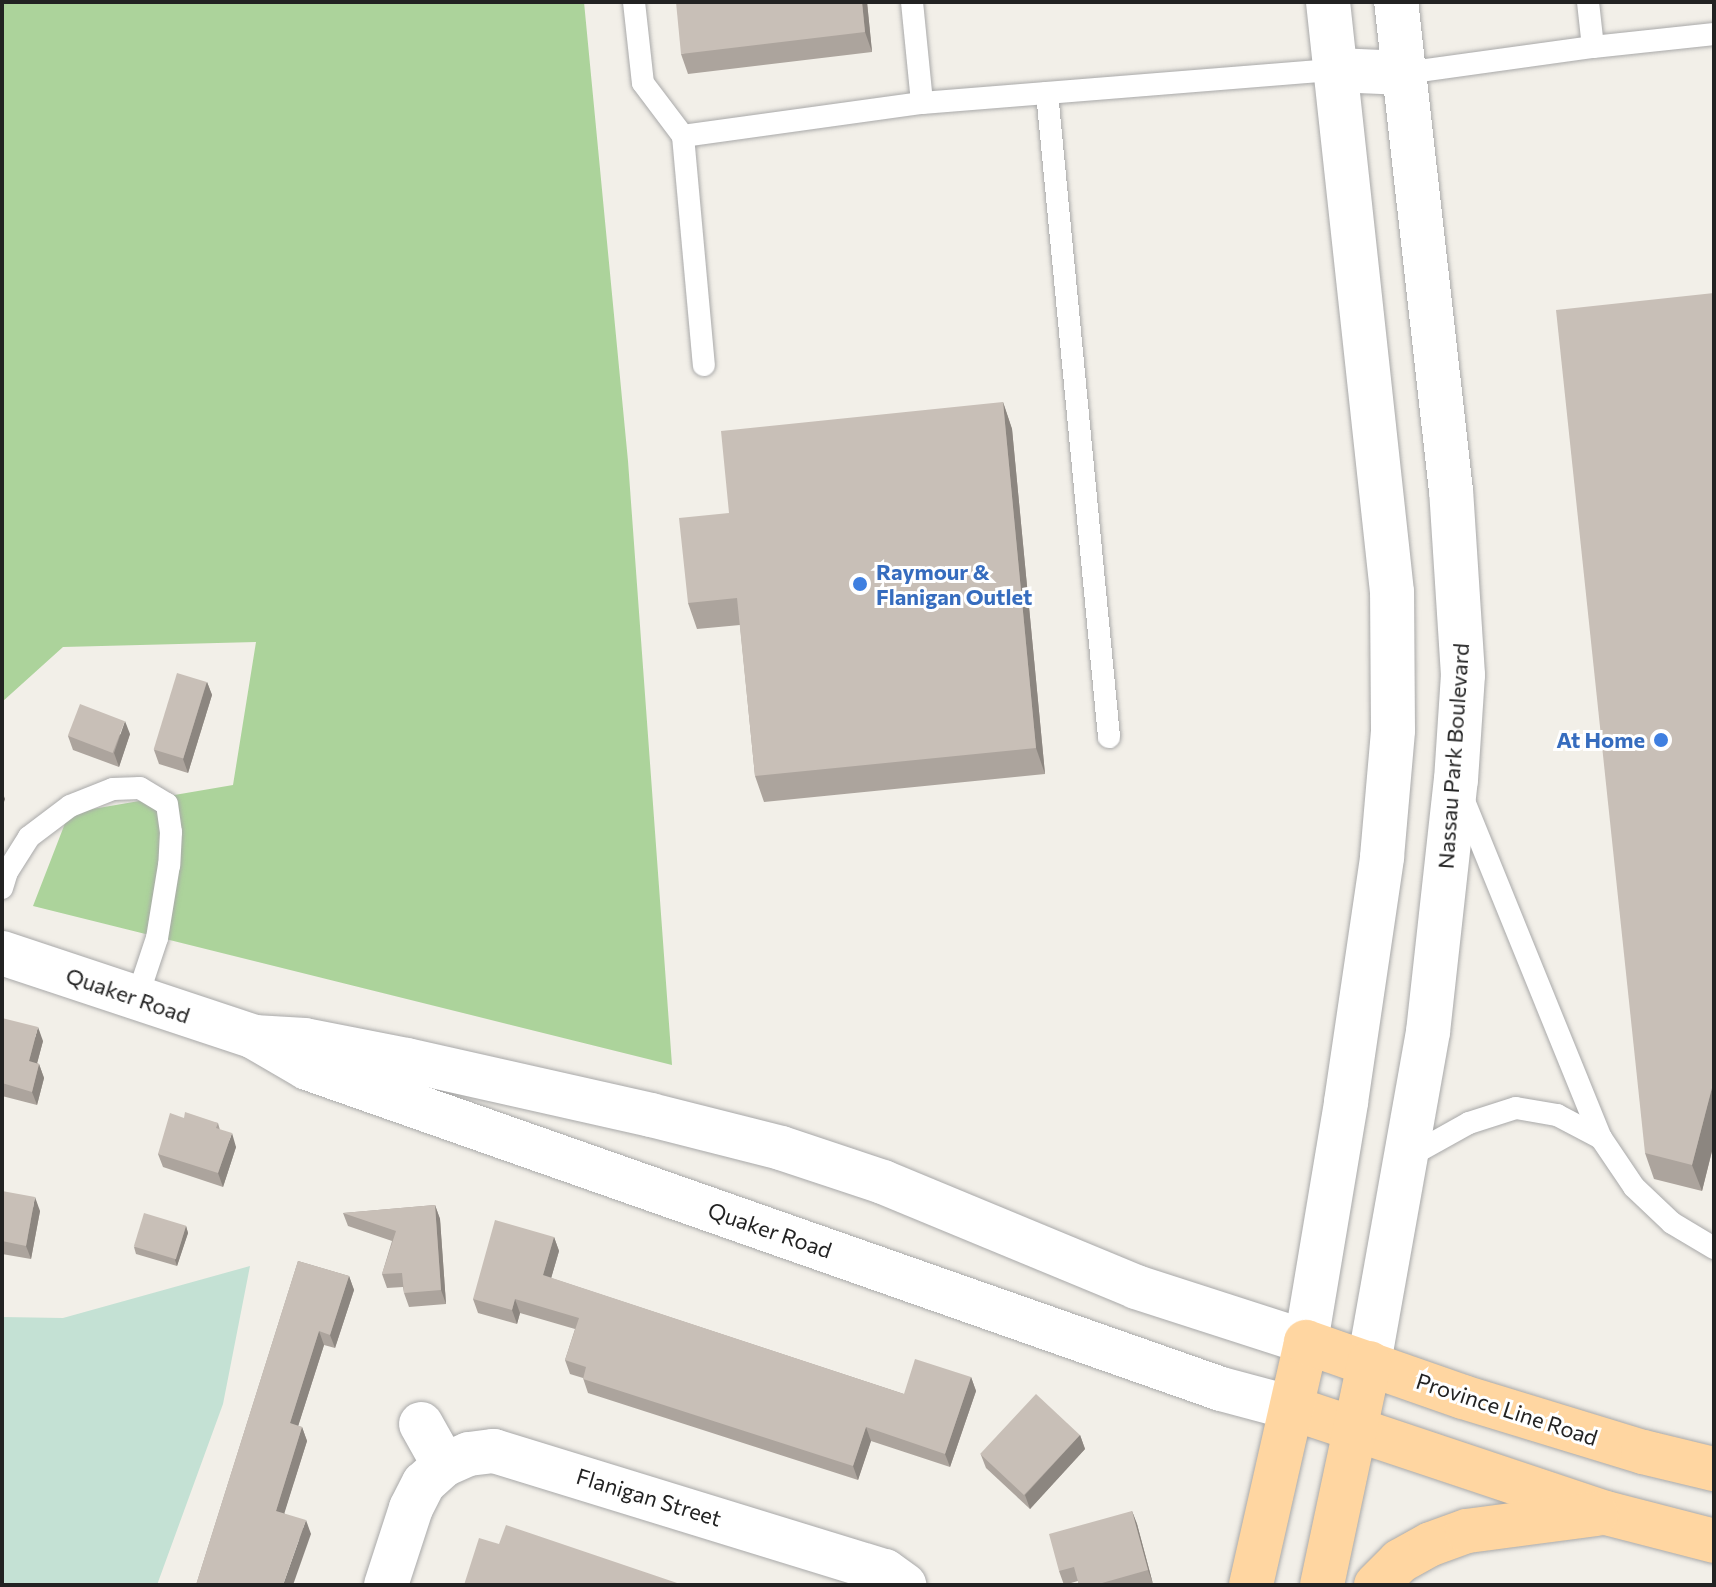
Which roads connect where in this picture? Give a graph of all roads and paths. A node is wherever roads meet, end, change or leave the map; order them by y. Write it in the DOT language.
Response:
graph roads {
  1 [pos="634,2"];
  2 [pos="912,2"];
  3 [pos="1328,2"];
  4 [pos="1396,2"];
  5 [pos="1588,2"];
  6 [pos="1714,34"];
  7 [pos="1593,47"];
  8 [pos="1335,70"];
  9 [pos="1405,73"];
  10 [pos="1047,93"];
  11 [pos="922,103"];
  12 [pos="683,136"];
  13 [pos="704,365"];
  14 [pos="1109,737"];
  15 [pos="1456,780"];
  16 [pos="2,888"];
  17 [pos="2,953"];
  18 [pos="137,998"];
  19 [pos="254,1037"];
  20 [pos="1601,1138"];
  21 [pos="1408,1157"];
  22 [pos="1714,1248"];
  23 [pos="1306,1342"];
  24 [pos="1369,1363"];
  25 [pos="1292,1408"];
  26 [pos="421,1424"];
  27 [pos="1356,1431"];
  28 [pos="444,1465"];
  29 [pos="1714,1469"];
  30 [pos="1606,1513"];
  31 [pos="1714,1541"];
  32 [pos="386,1585"];
  33 [pos="904,1585"];
  34 [pos="1251,1585"];
  35 [pos="1322,1585"];
  36 [pos="1376,1585"];
  1 -- 12 [label="lane"];
  2 -- 11 [label="lane"];
  3 -- 8 [label="street"];
  4 -- 9 [label="street, Nassau Park Boulevard"];
  5 -- 7 [label="lane"];
  6 -- 7 [label="lane"];
  7 -- 9 [label="lane"];
  8 -- 9 [label="street"];
  8 -- 10 [label="lane"];
  8 -- 23 [label="street"];
  9 -- 15 [label="street, Nassau Park Boulevard"];
  10 -- 11 [label="lane"];
  10 -- 14 [label="lane"];
  11 -- 12 [label="lane"];
  12 -- 13 [label="lane"];
  15 -- 20 [label="lane"];
  15 -- 21 [label="street, Nassau Park Boulevard"];
  16 -- 18 [label="lane"];
  17 -- 18 [label="street, Quaker Road"];
  18 -- 19 [label="street, Quaker Road"];
  19 -- 23 [label="street, Quaker Road"];
  19 -- 25 [label="street, Quaker Road"];
  20 -- 21 [label="lane"];
  20 -- 22 [label="lane"];
  21 -- 24 [label="street, Nassau Park Boulevard"];
  23 -- 24 [label="main road, Province Line Road"];
  23 -- 25 [label="main road"];
  24 -- 27 [label="main road"];
  24 -- 29 [label="main road, Province Line Road"];
  25 -- 27 [label="main road"];
  25 -- 34 [label="main road"];
  26 -- 28 [label="street"];
  27 -- 30 [label="main road"];
  27 -- 35 [label="main road"];
  28 -- 32 [label="street"];
  28 -- 33 [label="street, Flanigan Street"];
  30 -- 31 [label="main road"];
  30 -- 36 [label="main road"];
}
